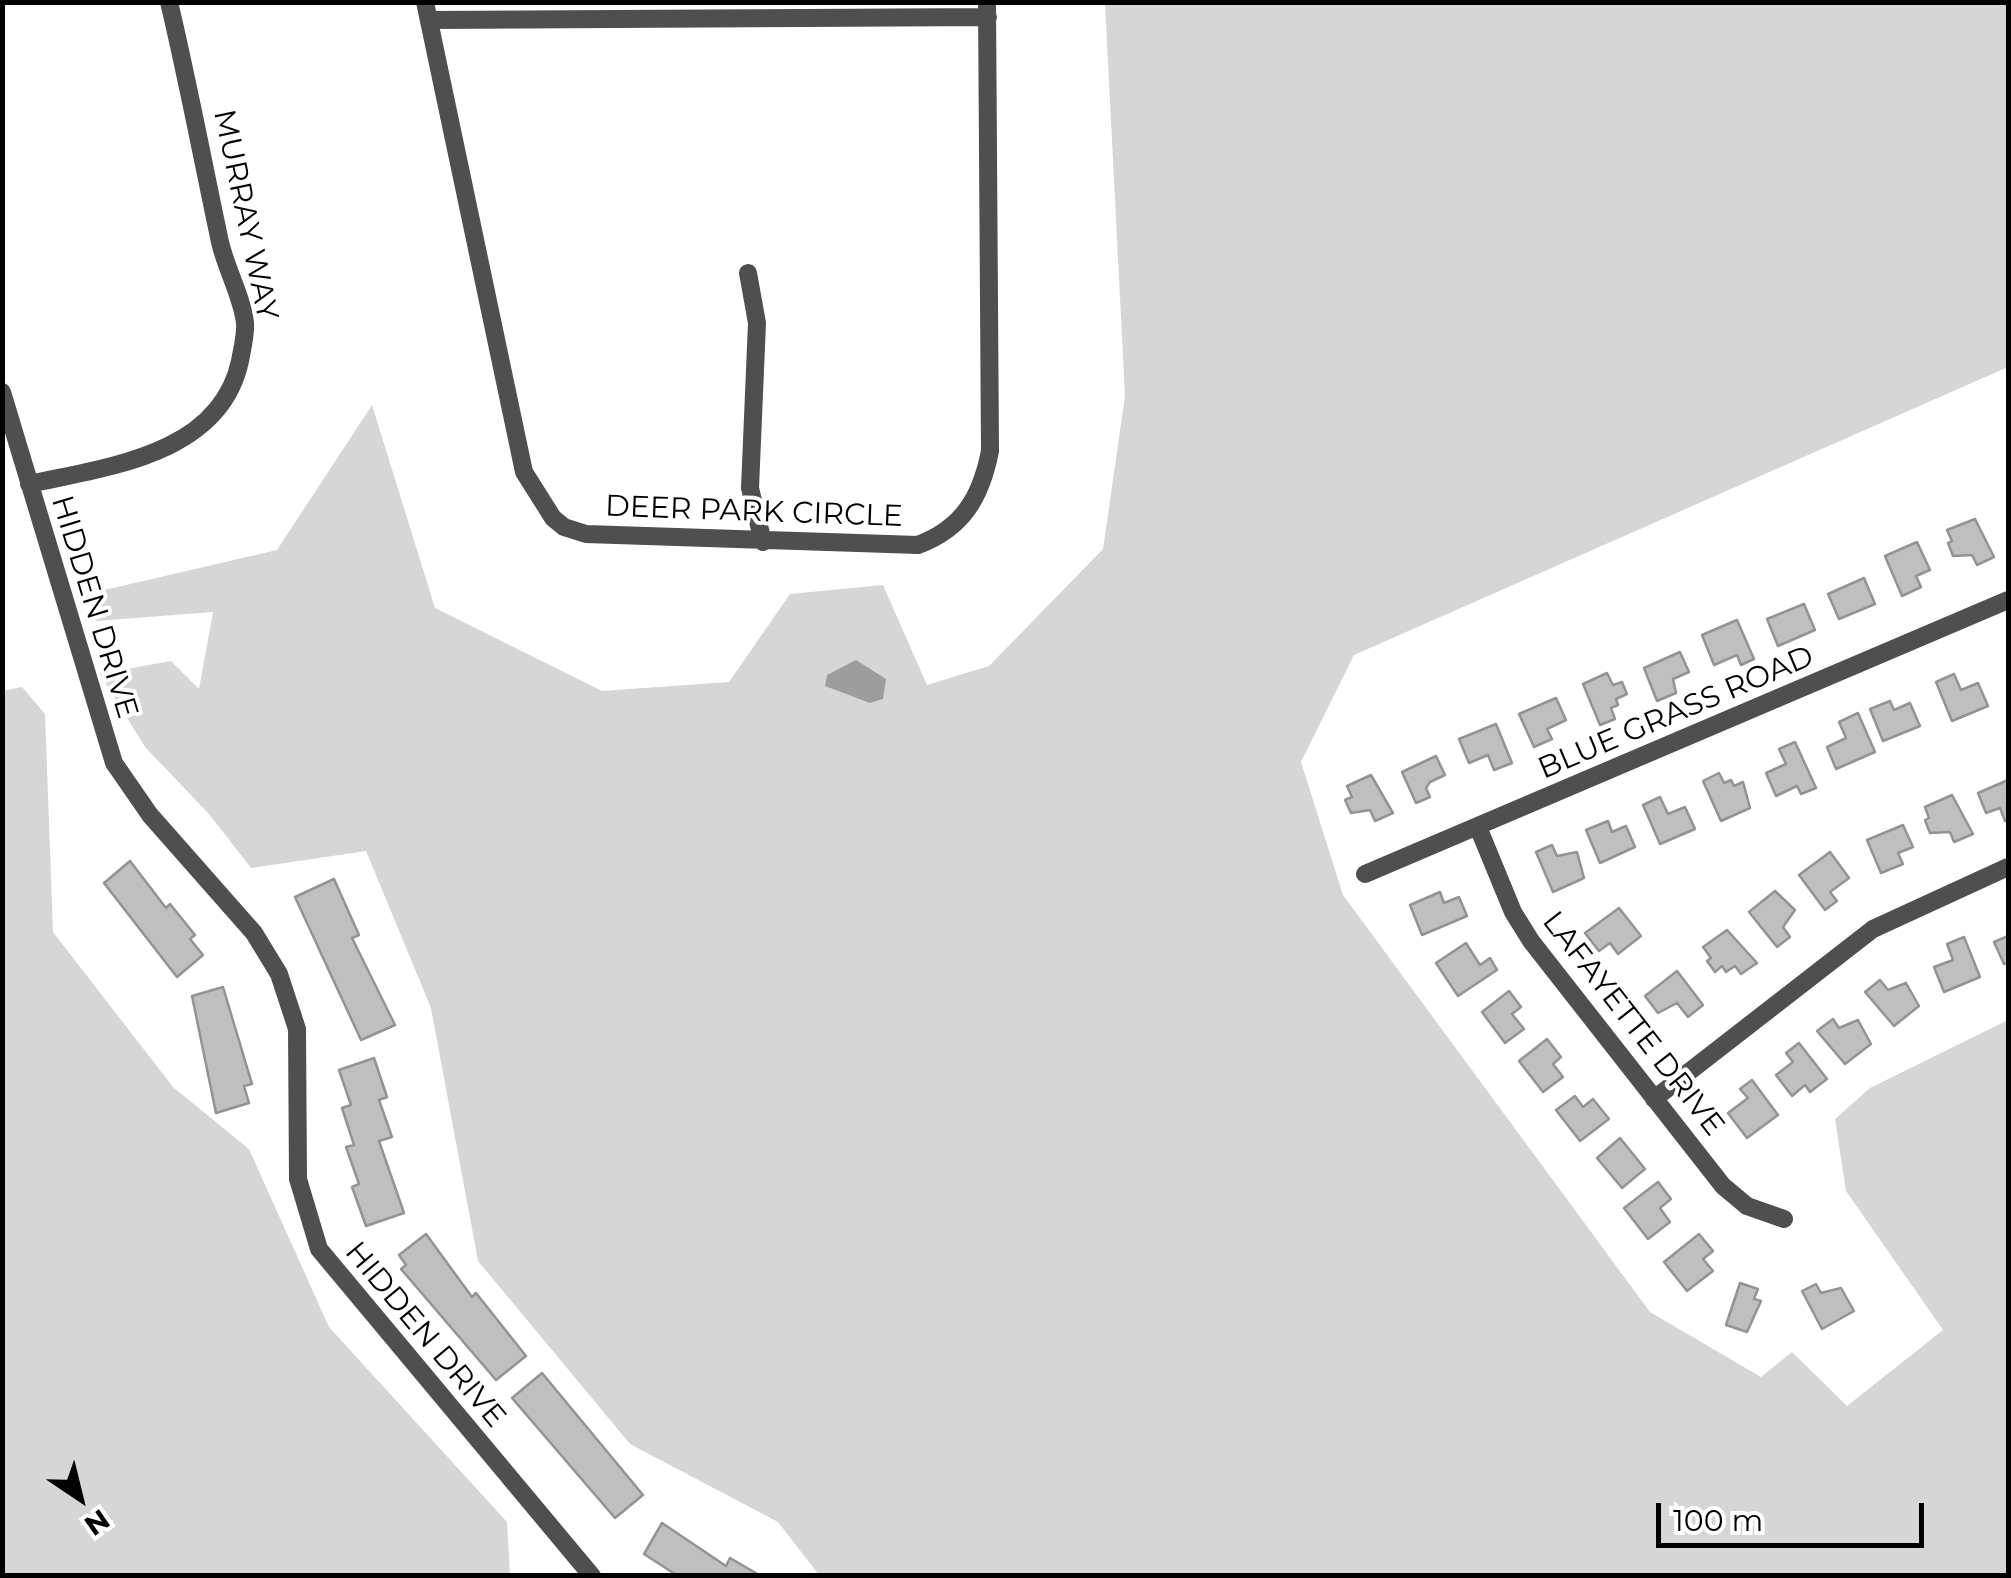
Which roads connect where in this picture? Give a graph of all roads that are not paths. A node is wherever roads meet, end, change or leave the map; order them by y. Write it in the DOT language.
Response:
graph roads {
  1 [pos="169,2"];
  2 [pos="988,10"];
  3 [pos="427,11"];
  4 [pos="748,272"];
  5 [pos="2,392"];
  6 [pos="29,484"];
  7 [pos="763,542"];
  8 [pos="2008,600"];
  9 [pos="1478,828"];
  10 [pos="2008,867"];
  11 [pos="1365,874"];
  12 [pos="1654,1099"];
  13 [pos="1784,1219"];
  14 [pos="592,1576"];
  1 -- 6 [label="street, MURRAY WAY"];
  2 -- 3 [label="street"];
  2 -- 7 [label="street, DEER PARK CIRCLE"];
  3 -- 7 [label="street, DEER PARK CIRCLE"];
  4 -- 7 [label="street"];
  5 -- 6 [label="street, HIDDEN DRIVE"];
  6 -- 14 [label="street, HIDDEN DRIVE"];
  8 -- 9 [label="street, BLUE GRASS ROAD"];
  9 -- 11 [label="street, BLUE GRASS ROAD"];
  9 -- 12 [label="street, LAFAYETTE DRIVE"];
  10 -- 12 [label="street"];
  12 -- 13 [label="street, LAFAYETTE DRIVE"];
}
